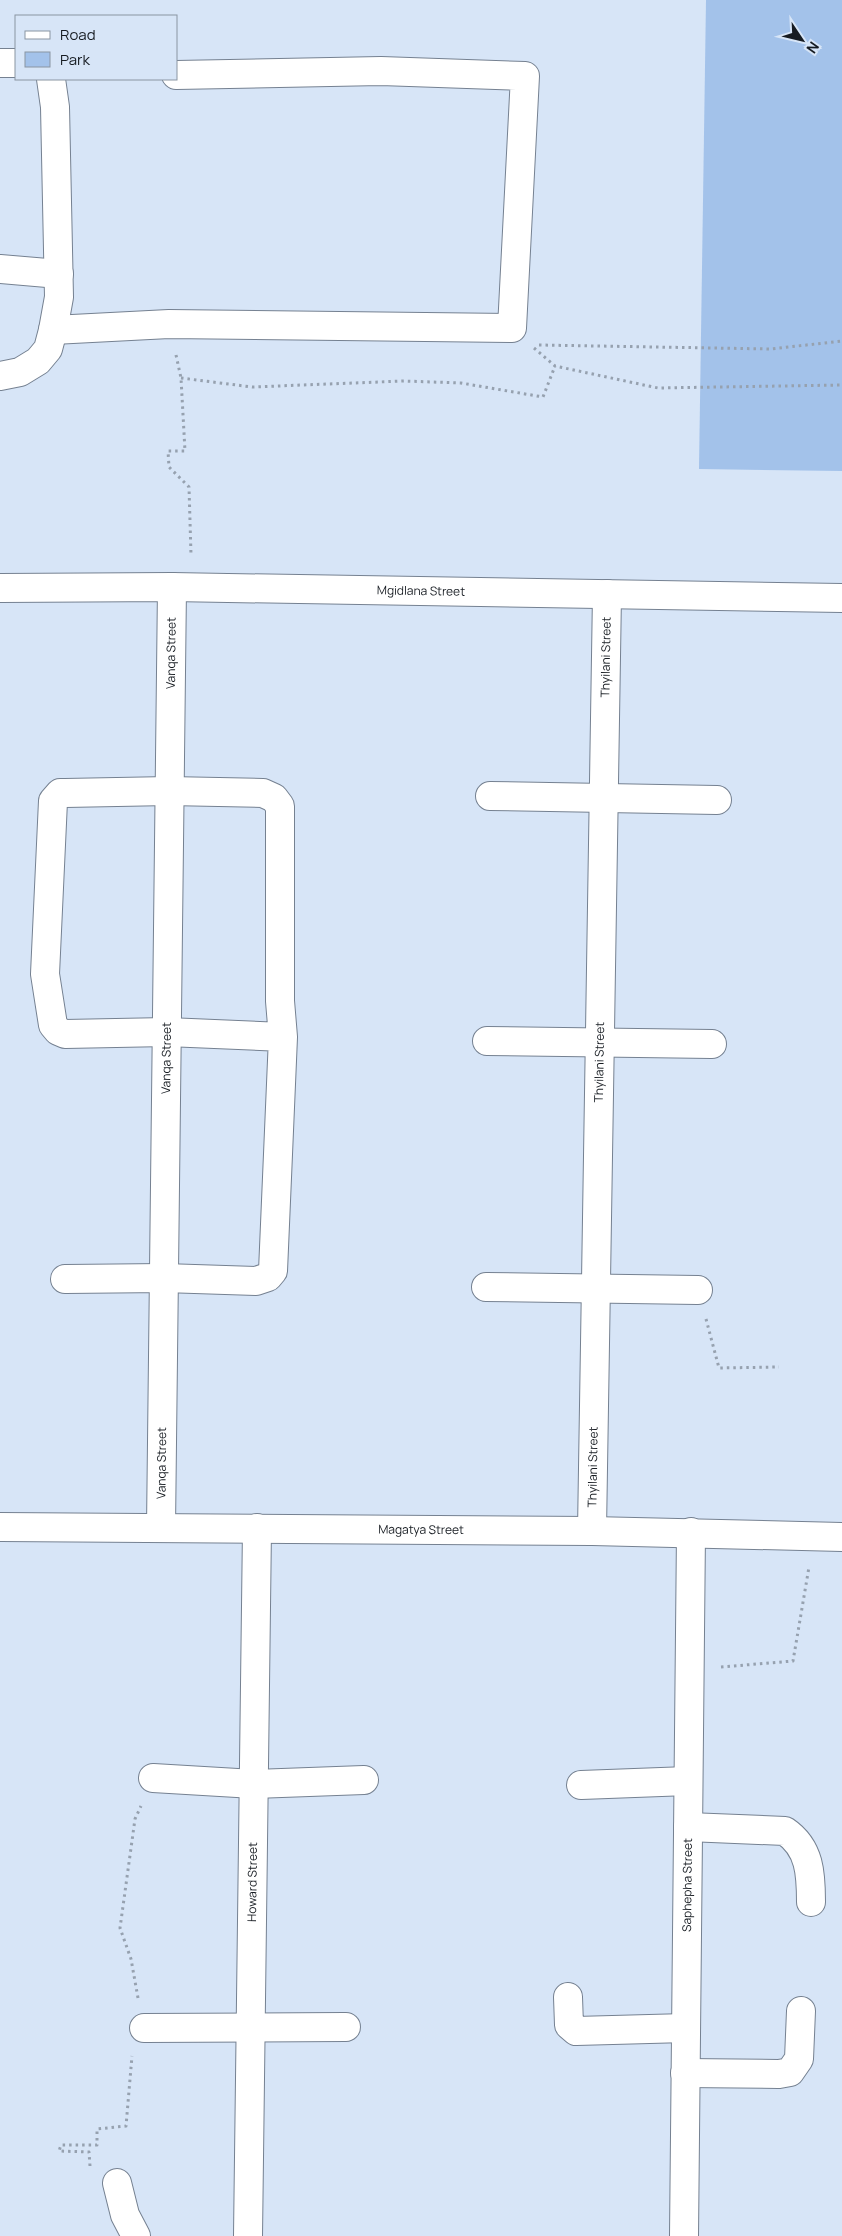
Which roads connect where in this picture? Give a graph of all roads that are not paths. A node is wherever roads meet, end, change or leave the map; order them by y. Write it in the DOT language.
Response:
graph roads {
  1 [pos="0,63"];
  2 [pos="15,63"];
  3 [pos="178,75"];
  4 [pos="51,80"];
  5 [pos="0,269"];
  6 [pos="59,274"];
  7 [pos="53,330"];
  8 [pos="0,376"];
  9 [pos="172,587"];
  10 [pos="0,588"];
  11 [pos="607,594"];
  12 [pos="842,598"];
  13 [pos="169,790"];
  14 [pos="490,796"];
  15 [pos="604,800"];
  16 [pos="717,800"];
  17 [pos="167,1032"];
  18 [pos="283,1037"];
  19 [pos="487,1041"];
  20 [pos="600,1042"];
  21 [pos="712,1044"];
  22 [pos="164,1278"];
  23 [pos="65,1279"];
  24 [pos="486,1287"];
  25 [pos="596,1288"];
  26 [pos="698,1290"];
  27 [pos="0,1527"];
  28 [pos="161,1528"];
  29 [pos="257,1528"];
  30 [pos="592,1531"];
  31 [pos="691,1532"];
  32 [pos="842,1537"];
  33 [pos="152,1778"];
  34 [pos="364,1780"];
  35 [pos="688,1781"];
  36 [pos="254,1784"];
  37 [pos="581,1785"];
  38 [pos="688,1827"];
  39 [pos="811,1902"];
  40 [pos="568,1997"];
  41 [pos="801,2011"];
  42 [pos="251,2026"];
  43 [pos="346,2027"];
  44 [pos="144,2028"];
  45 [pos="686,2028"];
  46 [pos="685,2073"];
  47 [pos="117,2183"];
  48 [pos="136,2236"];
  49 [pos="248,2236"];
  50 [pos="684,2236"];
  1 -- 2 [label="street"];
  3 -- 7 [label="street"];
  4 -- 6 [label="street"];
  5 -- 6 [label="street"];
  6 -- 7 [label="street"];
  7 -- 8 [label="street"];
  9 -- 10 [label="street, Mgidlana Street"];
  9 -- 11 [label="street, Mgidlana Street"];
  9 -- 13 [label="street, Vanqa Street"];
  11 -- 12 [label="street, Mgidlana Street"];
  11 -- 15 [label="street, Thyilani Street"];
  13 -- 17 [label="street, Vanqa Street"];
  13 -- 17 [label="street"];
  13 -- 18 [label="street"];
  14 -- 15 [label="street"];
  15 -- 16 [label="street"];
  15 -- 20 [label="street, Thyilani Street"];
  17 -- 18 [label="street"];
  17 -- 22 [label="street, Vanqa Street"];
  18 -- 22 [label="street"];
  19 -- 20 [label="street"];
  20 -- 21 [label="street"];
  20 -- 25 [label="street, Thyilani Street"];
  22 -- 23 [label="street"];
  22 -- 28 [label="street, Vanqa Street"];
  24 -- 25 [label="street"];
  25 -- 26 [label="street"];
  25 -- 30 [label="street, Thyilani Street"];
  27 -- 28 [label="street, Magatya Street"];
  28 -- 29 [label="street, Magatya Street"];
  29 -- 30 [label="street, Magatya Street"];
  29 -- 36 [label="street, Howard Street"];
  30 -- 31 [label="street, Magatya Street"];
  31 -- 32 [label="street, Magatya Street"];
  31 -- 35 [label="street, Saphepha Street"];
  33 -- 36 [label="street"];
  34 -- 36 [label="street"];
  35 -- 37 [label="street"];
  35 -- 38 [label="street, Saphepha Street"];
  36 -- 42 [label="street, Howard Street"];
  38 -- 39 [label="street"];
  38 -- 45 [label="street, Saphepha Street"];
  40 -- 45 [label="street"];
  41 -- 46 [label="street"];
  42 -- 43 [label="street"];
  42 -- 44 [label="street"];
  42 -- 49 [label="street, Howard Street"];
  45 -- 46 [label="street, Saphepha Street"];
  46 -- 50 [label="street, Saphepha Street"];
  47 -- 48 [label="street"];
}
